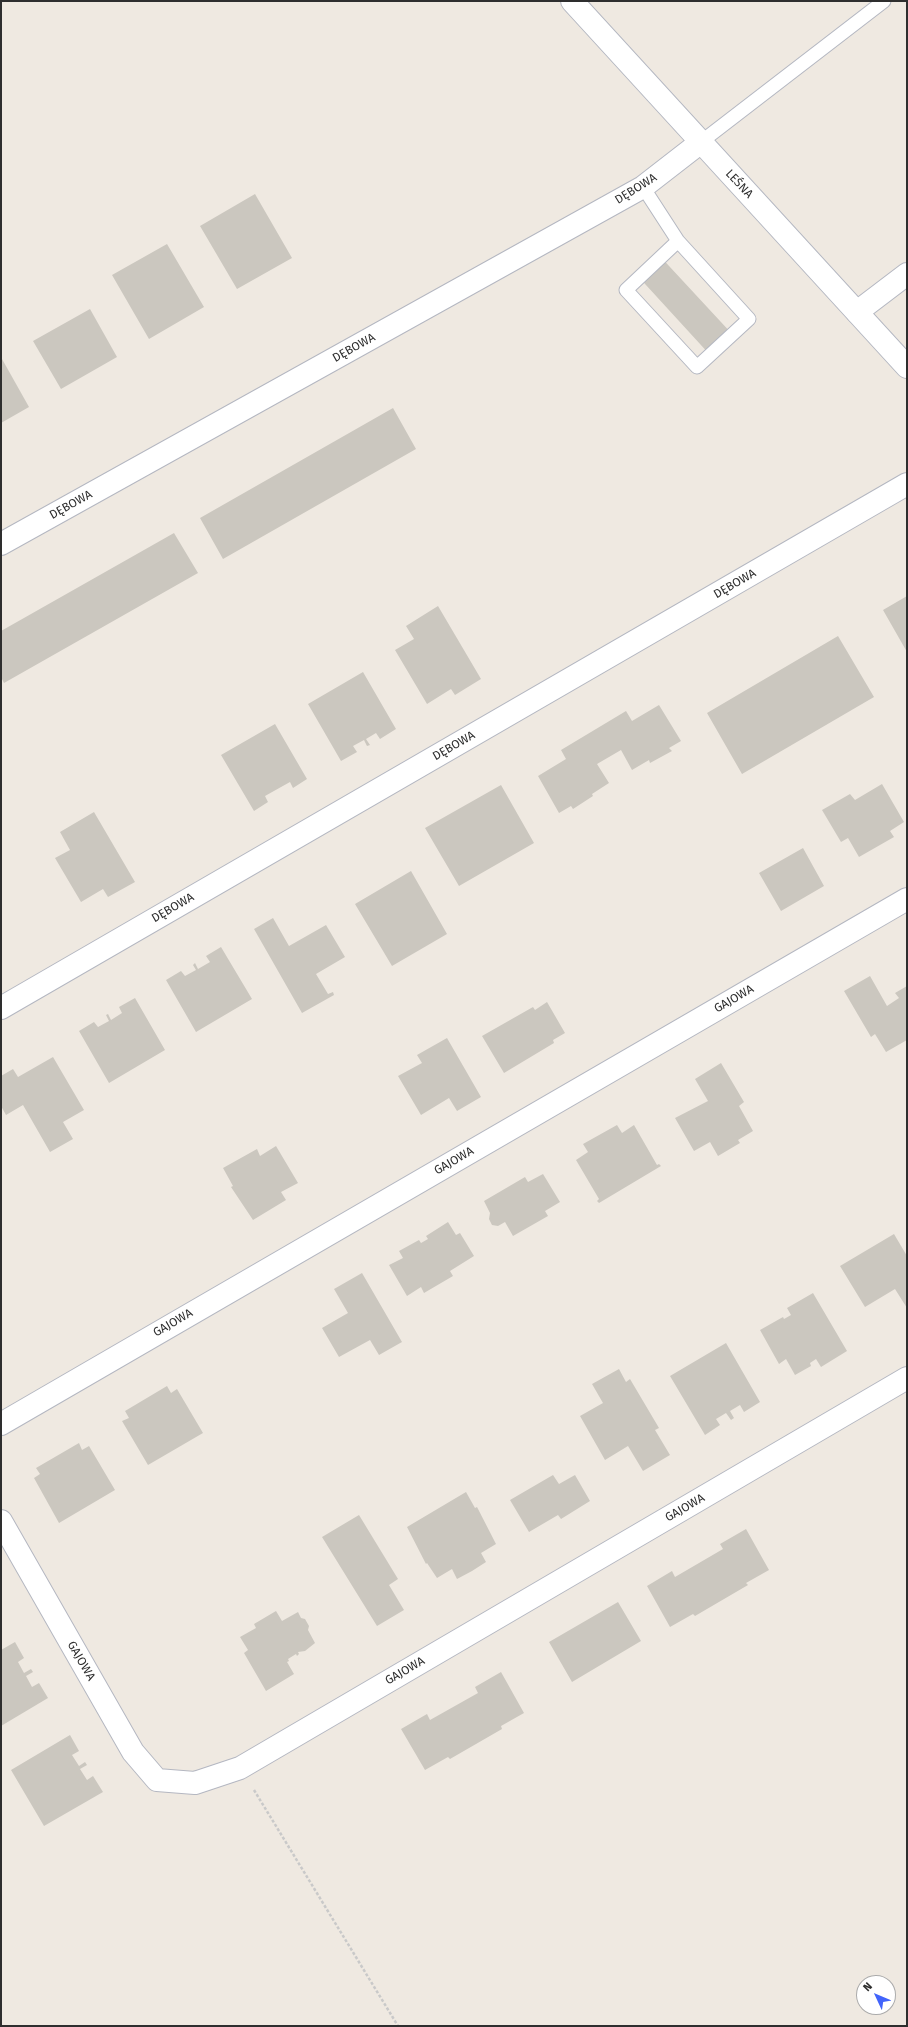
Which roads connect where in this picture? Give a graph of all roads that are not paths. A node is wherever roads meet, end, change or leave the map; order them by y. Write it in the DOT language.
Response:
graph roads {
  1 [pos="572,1"];
  2 [pos="884,1"];
  3 [pos="700,142"];
  4 [pos="643,187"];
  5 [pos="678,241"];
  6 [pos="907,274"];
  7 [pos="857,312"];
  8 [pos="907,367"];
  9 [pos="907,484"];
  10 [pos="1,544"];
  11 [pos="907,899"];
  12 [pos="1,1008"];
  13 [pos="907,1378"];
  14 [pos="1,1424"];
  15 [pos="1,1521"];
  1 -- 3 [label="street, LEŚNA"];
  2 -- 3 [label="lane"];
  3 -- 4 [label="street, DĘBOWA"];
  3 -- 7 [label="street, LEŚNA"];
  4 -- 5 [label="lane"];
  4 -- 10 [label="street, DĘBOWA"];
  5 -- 5 [label="lane"];
  6 -- 7 [label="street"];
  7 -- 8 [label="street, LEŚNA"];
  9 -- 12 [label="street, DĘBOWA"];
  11 -- 14 [label="street, GAJOWA"];
  13 -- 15 [label="street, GAJOWA"];
}
